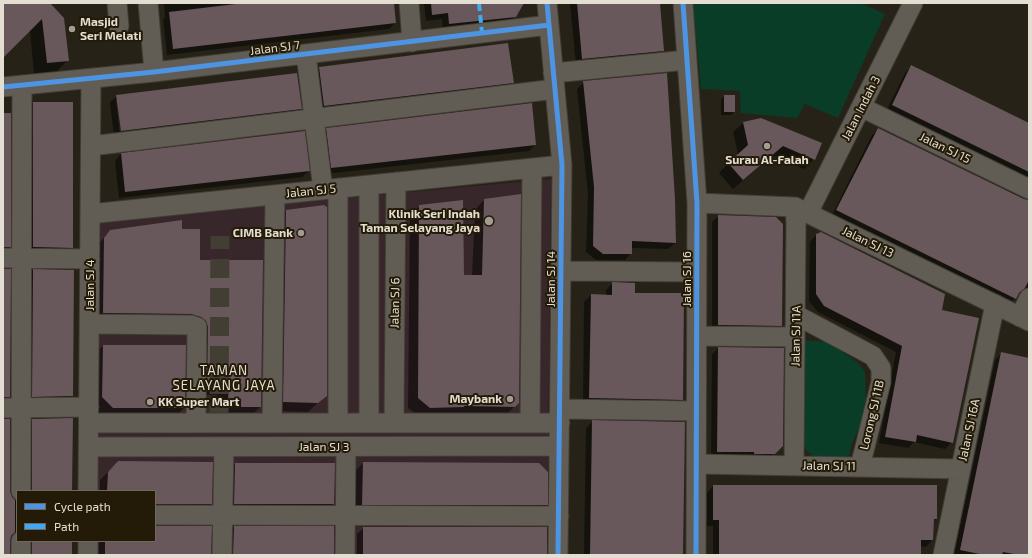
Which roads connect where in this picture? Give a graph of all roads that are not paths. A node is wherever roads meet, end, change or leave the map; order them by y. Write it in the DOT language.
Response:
graph roads {
  1 [pos="117,3"];
  2 [pos="148,3"];
  3 [pos="409,3"];
  4 [pos="547,3"];
  5 [pos="683,3"];
  6 [pos="907,5"];
  7 [pos="549,25"];
  8 [pos="119,26"];
  9 [pos="412,42"];
  10 [pos="306,54"];
  11 [pos="687,60"];
  12 [pos="154,72"];
  13 [pos="91,78"];
  14 [pos="554,81"];
  15 [pos="22,85"];
  16 [pos="3,87"];
  17 [pos="861,107"];
  18 [pos="314,119"];
  19 [pos="91,146"];
  20 [pos="562,165"];
  21 [pos="532,168"];
  22 [pos="396,182"];
  23 [pos="369,185"];
  24 [pos="330,189"];
  25 [pos="1029,189"];
  26 [pos="275,195"];
  27 [pos="697,203"];
  28 [pos="802,210"];
  29 [pos="90,214"];
  30 [pos="3,258"];
  31 [pos="22,259"];
  32 [pos="90,259"];
  33 [pos="561,271"];
  34 [pos="697,272"];
  35 [pos="1029,298"];
  36 [pos="994,304"];
  37 [pos="796,315"];
  38 [pos="1024,319"];
  39 [pos="90,324"];
  40 [pos="697,336"];
  41 [pos="796,337"];
  42 [pos="12,408"];
  43 [pos="696,411"];
  44 [pos="89,415"];
  45 [pos="560,416"];
  46 [pos="196,423"];
  47 [pos="272,423"];
  48 [pos="338,423"];
  49 [pos="369,423"];
  50 [pos="394,423"];
  51 [pos="530,423"];
  52 [pos="559,446"];
  53 [pos="224,447"];
  54 [pos="346,447"];
  55 [pos="88,448"];
  56 [pos="696,464"];
  57 [pos="794,466"];
  58 [pos="860,467"];
  59 [pos="961,469"];
  60 [pos="21,490"];
  61 [pos="88,490"];
  62 [pos="156,515"];
  63 [pos="223,515"];
  64 [pos="345,516"];
  65 [pos="559,516"];
  66 [pos="21,542"];
  67 [pos="88,542"];
  68 [pos="20,555"];
  69 [pos="88,555"];
  70 [pos="222,555"];
  71 [pos="345,555"];
  72 [pos="558,555"];
  73 [pos="696,555"];
  74 [pos="943,555"];
  1 -- 8 [label="street"];
  2 -- 12 [label="street"];
  3 -- 9 [label="street"];
  4 -- 7 [label="street, Jalan SJ 14"];
  5 -- 11 [label="street, Jalan SJ 16"];
  6 -- 17 [label="street, Jalan Indah 3"];
  7 -- 9 [label="street, Jalan SJ 7"];
  7 -- 14 [label="street, Jalan SJ 14"];
  9 -- 10 [label="street, Jalan SJ 7"];
  10 -- 12 [label="street, Jalan SJ 7"];
  10 -- 18 [label="street"];
  11 -- 14 [label="street"];
  11 -- 27 [label="street, Jalan SJ 16"];
  12 -- 13 [label="street, Jalan SJ 7"];
  13 -- 15 [label="street, Jalan SJ 7"];
  13 -- 19 [label="street, Jalan SJ 4"];
  14 -- 18 [label="street"];
  14 -- 20 [label="street, Jalan SJ 14"];
  15 -- 16 [label="street, Jalan SJ 7"];
  15 -- 31 [label="street"];
  17 -- 25 [label="street, Jalan SJ 15"];
  17 -- 28 [label="street, Jalan Indah 3"];
  18 -- 19 [label="street"];
  18 -- 24 [label="street"];
  19 -- 29 [label="street, Jalan SJ 4"];
  20 -- 21 [label="street, Jalan SJ 5"];
  20 -- 33 [label="street, Jalan SJ 14"];
  21 -- 22 [label="street, Jalan SJ 5"];
  21 -- 51 [label="street"];
  22 -- 23 [label="street, Jalan SJ 5"];
  22 -- 50 [label="street, Jalan SJ 6"];
  23 -- 24 [label="street, Jalan SJ 5"];
  23 -- 49 [label="street"];
  24 -- 26 [label="street, Jalan SJ 5"];
  24 -- 48 [label="street"];
  26 -- 29 [label="street, Jalan SJ 5"];
  26 -- 47 [label="street"];
  27 -- 28 [label="street, Jalan SJ 13"];
  27 -- 34 [label="street, Jalan SJ 16"];
  28 -- 36 [label="street, Jalan SJ 13"];
  28 -- 37 [label="street, Jalan SJ 11A"];
  29 -- 32 [label="street, Jalan SJ 4"];
  30 -- 31 [label="street"];
  31 -- 32 [label="street"];
  31 -- 42 [label="street"];
  32 -- 39 [label="street, Jalan SJ 4"];
  33 -- 34 [label="street"];
  33 -- 45 [label="street, Jalan SJ 14"];
  34 -- 40 [label="street, Jalan SJ 16"];
  35 -- 38 [label="street"];
  36 -- 38 [label="street, Jalan SJ 13"];
  36 -- 59 [label="street, Jalan SJ 16A"];
  37 -- 41 [label="street, Jalan SJ 11A"];
  37 -- 58 [label="street, Lorong SJ 11B"];
  39 -- 44 [label="street, Jalan SJ 4"];
  39 -- 46 [label="street"];
  40 -- 41 [label="street"];
  40 -- 43 [label="street, Jalan SJ 16"];
  41 -- 57 [label="street, Jalan SJ 11A"];
  42 -- 44 [label="street, Jalan SJ 3"];
  42 -- 60 [label="street"];
  43 -- 45 [label="street, Jalan SJ 3"];
  43 -- 56 [label="street, Jalan SJ 16"];
  44 -- 46 [label="street, Jalan SJ 3"];
  44 -- 55 [label="street, Jalan SJ 4"];
  45 -- 51 [label="street, Jalan SJ 3"];
  45 -- 52 [label="street, Jalan SJ 14"];
  46 -- 47 [label="street, Jalan SJ 3"];
  47 -- 48 [label="street, Jalan SJ 3"];
  48 -- 49 [label="street, Jalan SJ 3"];
  49 -- 50 [label="street, Jalan SJ 3"];
  50 -- 51 [label="street, Jalan SJ 3"];
  52 -- 54 [label="street, Jalan SJ 3"];
  52 -- 65 [label="street, Jalan SJ 14"];
  53 -- 54 [label="street, Jalan SJ 3"];
  53 -- 55 [label="street, Jalan SJ 3"];
  53 -- 63 [label="street"];
  54 -- 64 [label="street"];
  55 -- 61 [label="street, Jalan SJ 4"];
  56 -- 57 [label="street, Jalan SJ 11"];
  56 -- 73 [label="street, Jalan SJ 16"];
  57 -- 58 [label="street, Jalan SJ 11"];
  58 -- 59 [label="street, Jalan SJ 11"];
  59 -- 74 [label="street, Jalan SJ 16A"];
  62 -- 63 [label="street"];
  63 -- 64 [label="street"];
  63 -- 70 [label="street"];
  64 -- 65 [label="street"];
  64 -- 71 [label="street"];
  65 -- 72 [label="street, Jalan SJ 14"];
  66 -- 68 [label="street"];
  67 -- 69 [label="street"];
}
